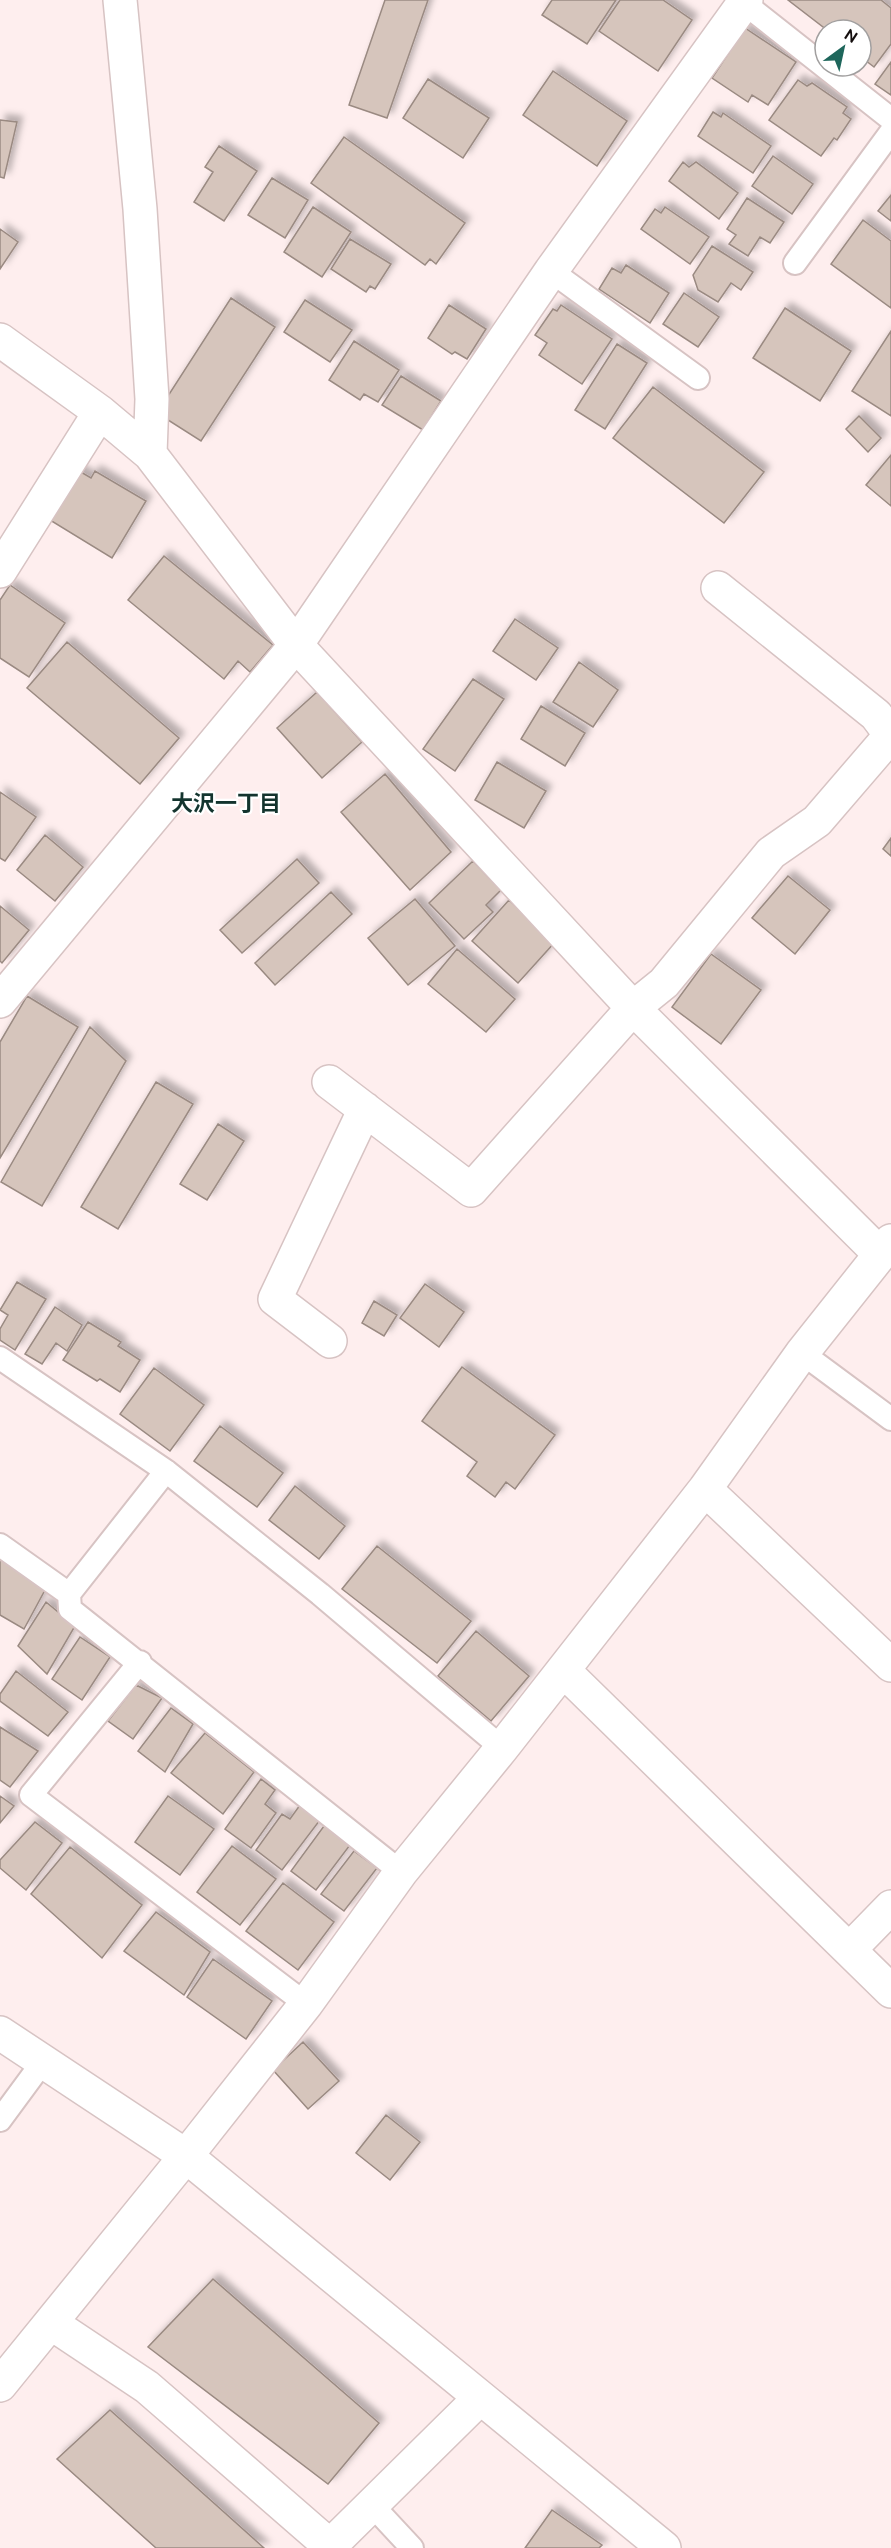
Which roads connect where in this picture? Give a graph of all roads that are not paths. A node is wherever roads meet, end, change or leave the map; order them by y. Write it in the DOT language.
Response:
graph roads {
  1 [pos="120,0"];
  2 [pos="745,1"];
  3 [pos="891,119"];
  4 [pos="891,132"];
  5 [pos="795,263"];
  6 [pos="551,271"];
  7 [pos="0,340"];
  8 [pos="698,378"];
  9 [pos="100,412"];
  10 [pos="150,454"];
  11 [pos="0,571"];
  12 [pos="718,588"];
  13 [pos="296,645"];
  14 [pos="0,1001"];
  15 [pos="633,1008"];
  16 [pos="329,1082"];
  17 [pos="365,1109"];
  18 [pos="885,1247"];
  19 [pos="330,1341"];
  20 [pos="802,1353"];
  21 [pos="0,1358"];
  22 [pos="891,1419"];
  23 [pos="166,1471"];
  24 [pos="705,1489"];
  25 [pos="0,1545"];
  26 [pos="69,1593"];
  27 [pos="140,1662"];
  28 [pos="891,1665"];
  29 [pos="563,1670"];
  30 [pos="502,1748"];
  31 [pos="401,1872"];
  32 [pos="891,1907"];
  33 [pos="850,1949"];
  34 [pos="891,1991"];
  35 [pos="306,2004"];
  36 [pos="0,2033"];
  37 [pos="42,2062"];
  38 [pos="0,2120"];
  39 [pos="186,2156"];
  40 [pos="51,2322"];
  41 [pos="0,2385"];
  42 [pos="480,2398"];
  43 [pos="372,2505"];
  44 [pos="412,2548"];
  45 [pos="664,2548"];
  1 -- 10 [label="street"];
  2 -- 3 [label="lane"];
  2 -- 6 [label="street"];
  4 -- 5 [label="lane"];
  6 -- 8 [label="lane"];
  6 -- 13 [label="street"];
  7 -- 9 [label="street"];
  9 -- 10 [label="street"];
  9 -- 11 [label="street"];
  10 -- 13 [label="street"];
  12 -- 15 [label="street"];
  13 -- 14 [label="street"];
  13 -- 15 [label="street"];
  15 -- 17 [label="street"];
  15 -- 18 [label="street"];
  16 -- 17 [label="street"];
  17 -- 19 [label="street"];
  18 -- 20 [label="street"];
  20 -- 22 [label="lane"];
  20 -- 24 [label="street"];
  21 -- 23 [label="lane"];
  23 -- 26 [label="lane"];
  23 -- 30 [label="lane"];
  24 -- 28 [label="street"];
  24 -- 29 [label="street"];
  25 -- 26 [label="lane"];
  26 -- 27 [label="lane"];
  27 -- 31 [label="lane"];
  27 -- 35 [label="lane"];
  29 -- 30 [label="street"];
  29 -- 33 [label="street"];
  30 -- 31 [label="street"];
  31 -- 35 [label="street"];
  32 -- 33 [label="street"];
  33 -- 34 [label="street"];
  35 -- 39 [label="street"];
  36 -- 37 [label="street"];
  37 -- 38 [label="lane"];
  37 -- 39 [label="street"];
  39 -- 40 [label="street"];
  39 -- 42 [label="street"];
  40 -- 41 [label="street"];
  40 -- 43 [label="street"];
  42 -- 43 [label="street"];
  42 -- 45 [label="street"];
  43 -- 44 [label="lane"];
}
